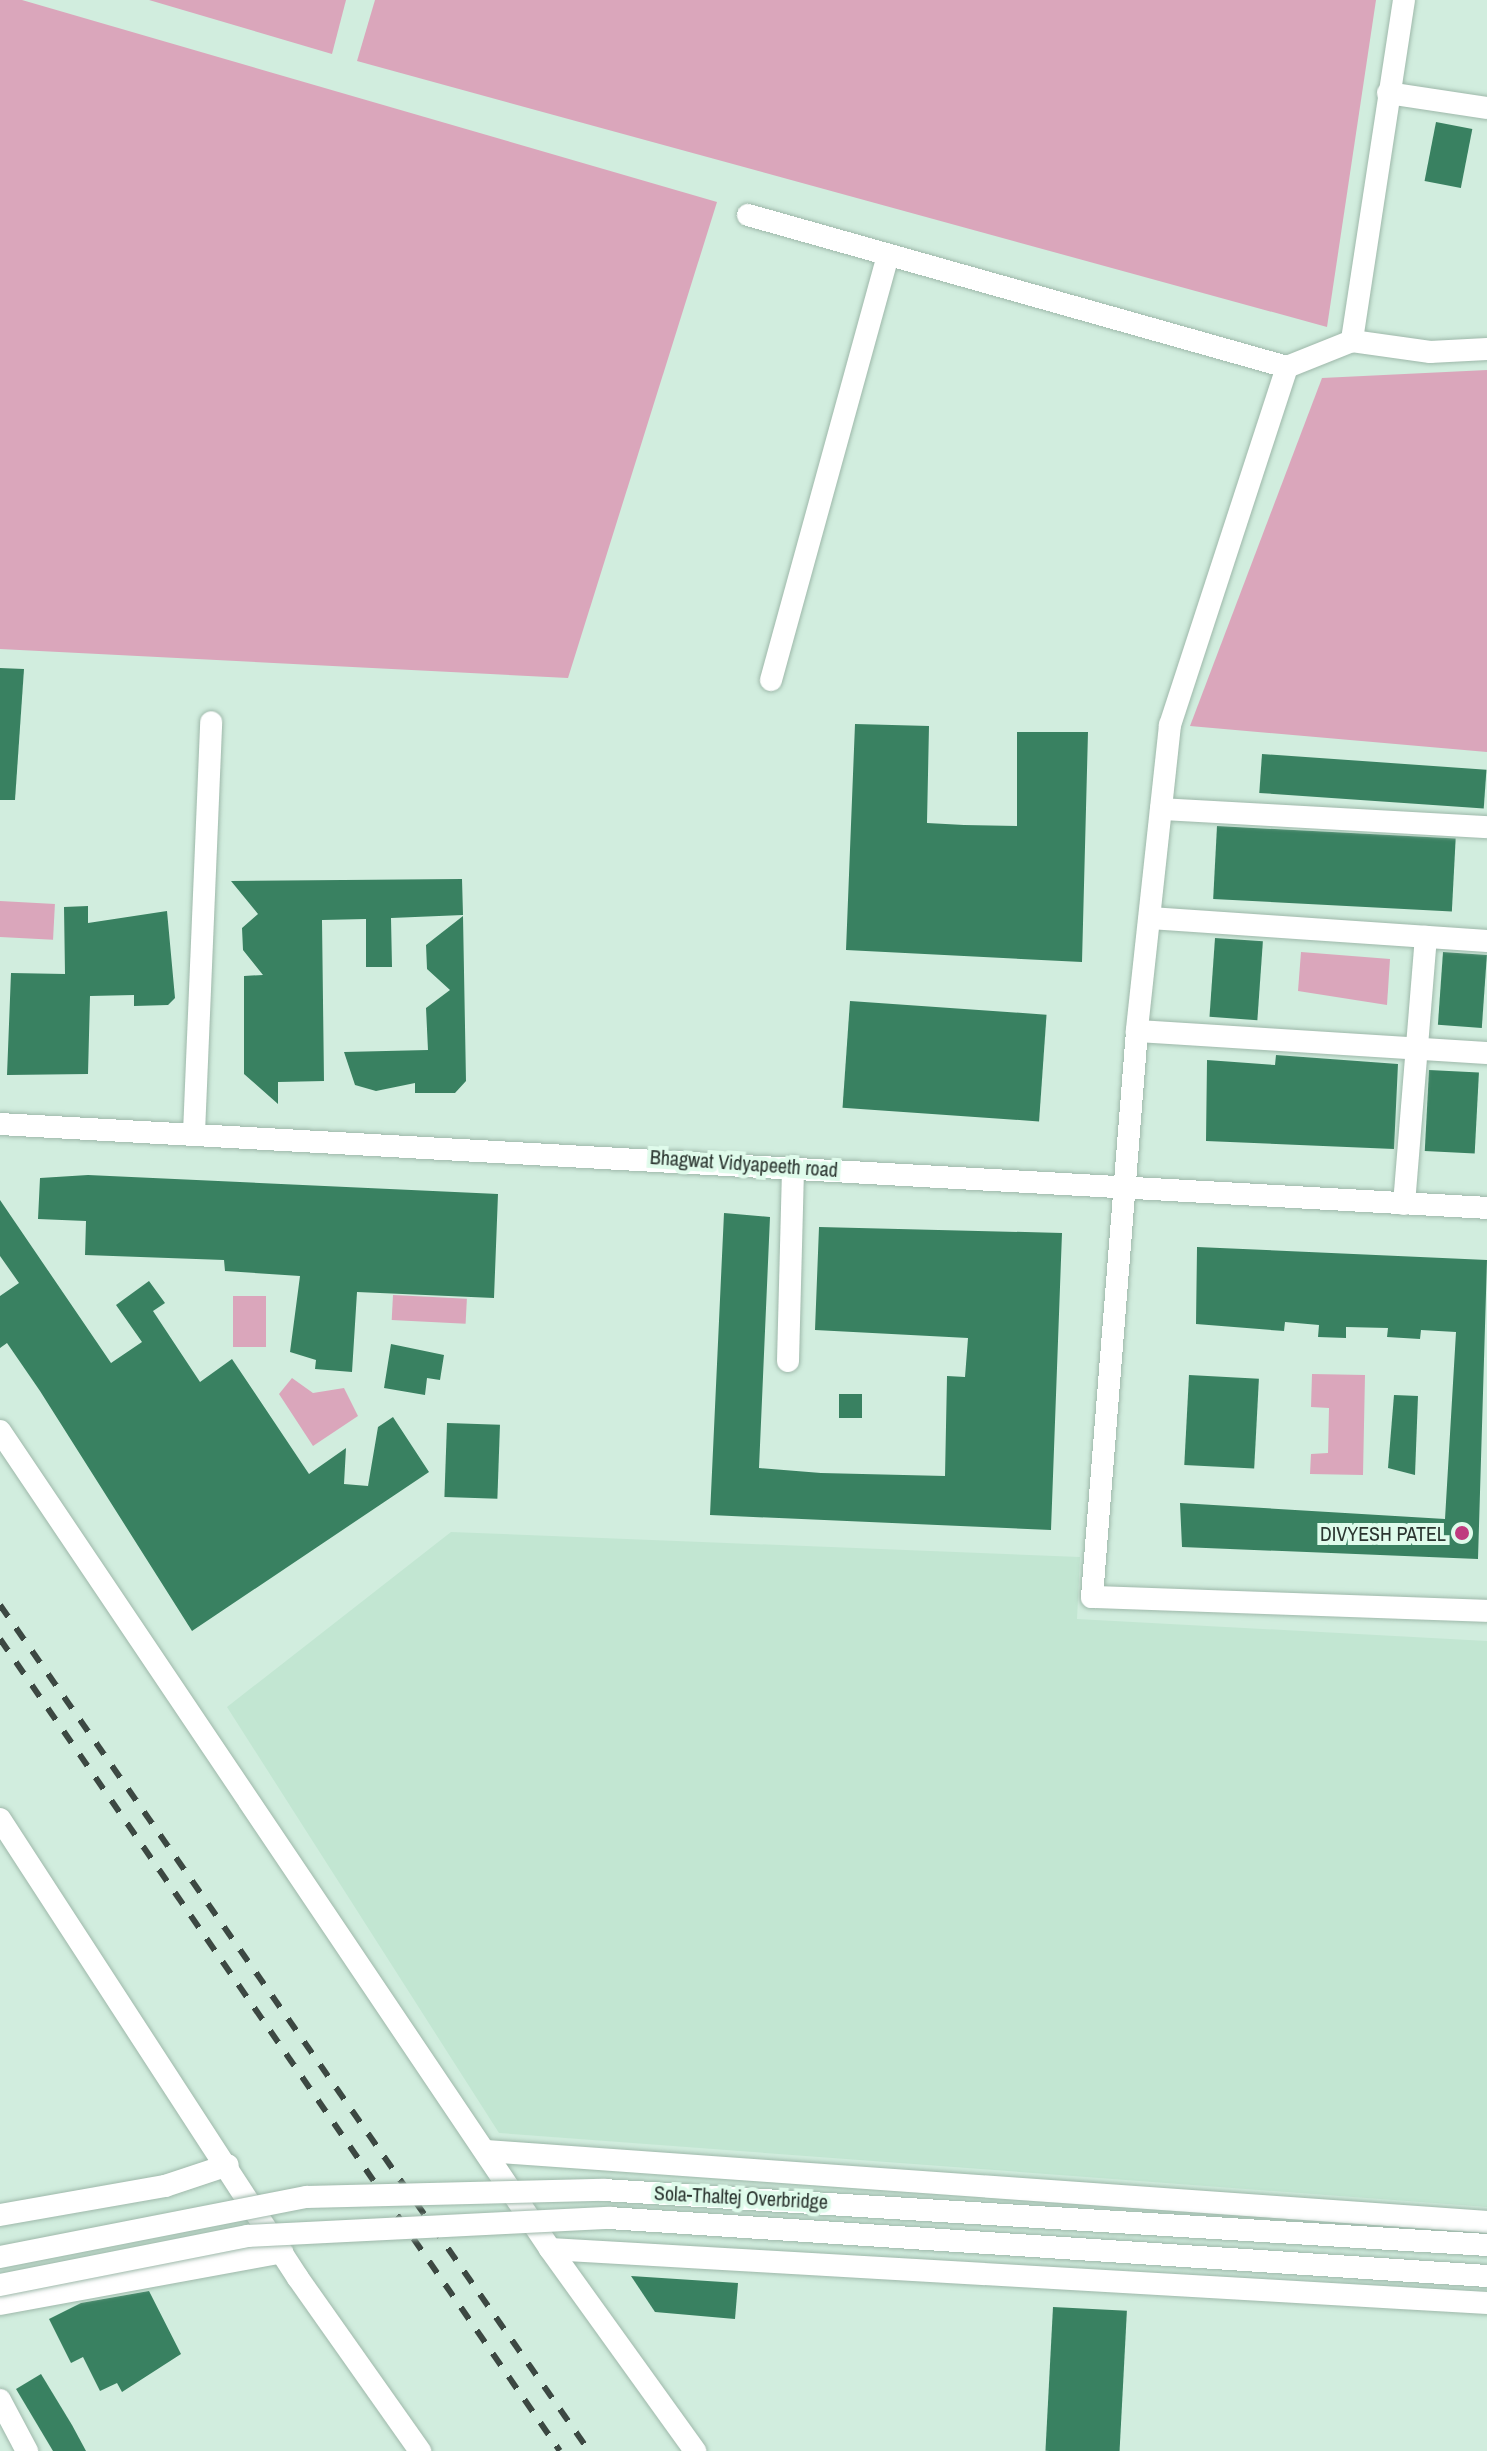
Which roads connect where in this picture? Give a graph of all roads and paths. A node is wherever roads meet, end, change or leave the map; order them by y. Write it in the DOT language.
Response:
graph roads {
  1 [pos="1404,0"];
  2 [pos="1388,93"];
  3 [pos="1487,108"];
  4 [pos="748,215"];
  5 [pos="888,255"];
  6 [pos="1352,341"];
  7 [pos="1487,349"];
  8 [pos="1287,367"];
  9 [pos="771,680"];
  10 [pos="211,722"];
  11 [pos="1161,809"];
  12 [pos="1487,827"];
  13 [pos="1150,918"];
  14 [pos="1426,937"];
  15 [pos="1487,941"];
  16 [pos="1137,1031"];
  17 [pos="1417,1049"];
  18 [pos="1487,1053"];
  19 [pos="0,1124"];
  20 [pos="194,1133"];
  21 [pos="793,1167"];
  22 [pos="1127,1188"];
  23 [pos="1404,1204"];
  24 [pos="1487,1208"];
  25 [pos="788,1361"];
  26 [pos="0,1431"];
  27 [pos="1487,1611"];
  28 [pos="0,1819"];
  29 [pos="486,2151"];
  30 [pos="228,2165"];
  31 [pos="0,2215"];
  32 [pos="1487,2222"];
  33 [pos="1487,2245"];
  34 [pos="550,2249"];
  35 [pos="282,2252"];
  36 [pos="0,2257"];
  37 [pos="1487,2276"];
  38 [pos="0,2285"];
  39 [pos="1487,2303"];
  40 [pos="0,2304"];
  41 [pos="0,2400"];
  42 [pos="16,2445"];
  43 [pos="420,2451"];
  44 [pos="695,2451"];
  1 -- 2 [label="street"];
  2 -- 3 [label="street"];
  2 -- 6 [label="street"];
  4 -- 5 [label="street"];
  5 -- 8 [label="street"];
  5 -- 9 [label="street"];
  6 -- 7 [label="street"];
  6 -- 8 [label="street"];
  8 -- 11 [label="street"];
  10 -- 20 [label="street"];
  11 -- 12 [label="street"];
  11 -- 13 [label="street"];
  13 -- 14 [label="street"];
  13 -- 16 [label="street"];
  14 -- 15 [label="street"];
  14 -- 17 [label="street"];
  16 -- 17 [label="street"];
  16 -- 22 [label="street"];
  17 -- 18 [label="street"];
  17 -- 23 [label="street"];
  19 -- 20 [label="street, Bhagwat Vidyapeeth road"];
  20 -- 21 [label="street, Bhagwat Vidyapeeth road"];
  21 -- 22 [label="street, Bhagwat Vidyapeeth road"];
  21 -- 25 [label="street"];
  22 -- 23 [label="street, Bhagwat Vidyapeeth road"];
  22 -- 27 [label="street"];
  23 -- 24 [label="street, Bhagwat Vidyapeeth road"];
  26 -- 29 [label="street"];
  28 -- 30 [label="street"];
  29 -- 32 [label="street"];
  29 -- 34 [label="street"];
  30 -- 31 [label="street"];
  30 -- 35 [label="street"];
  33 -- 36 [label="street, Sola-Thaltej Overbridge, bridge"];
  34 -- 39 [label="street"];
  34 -- 44 [label="street"];
  35 -- 40 [label="street"];
  35 -- 43 [label="street"];
  37 -- 38 [label="street, Sola-Thaltej Overbridge, bridge"];
  41 -- 42 [label="street"];
}
